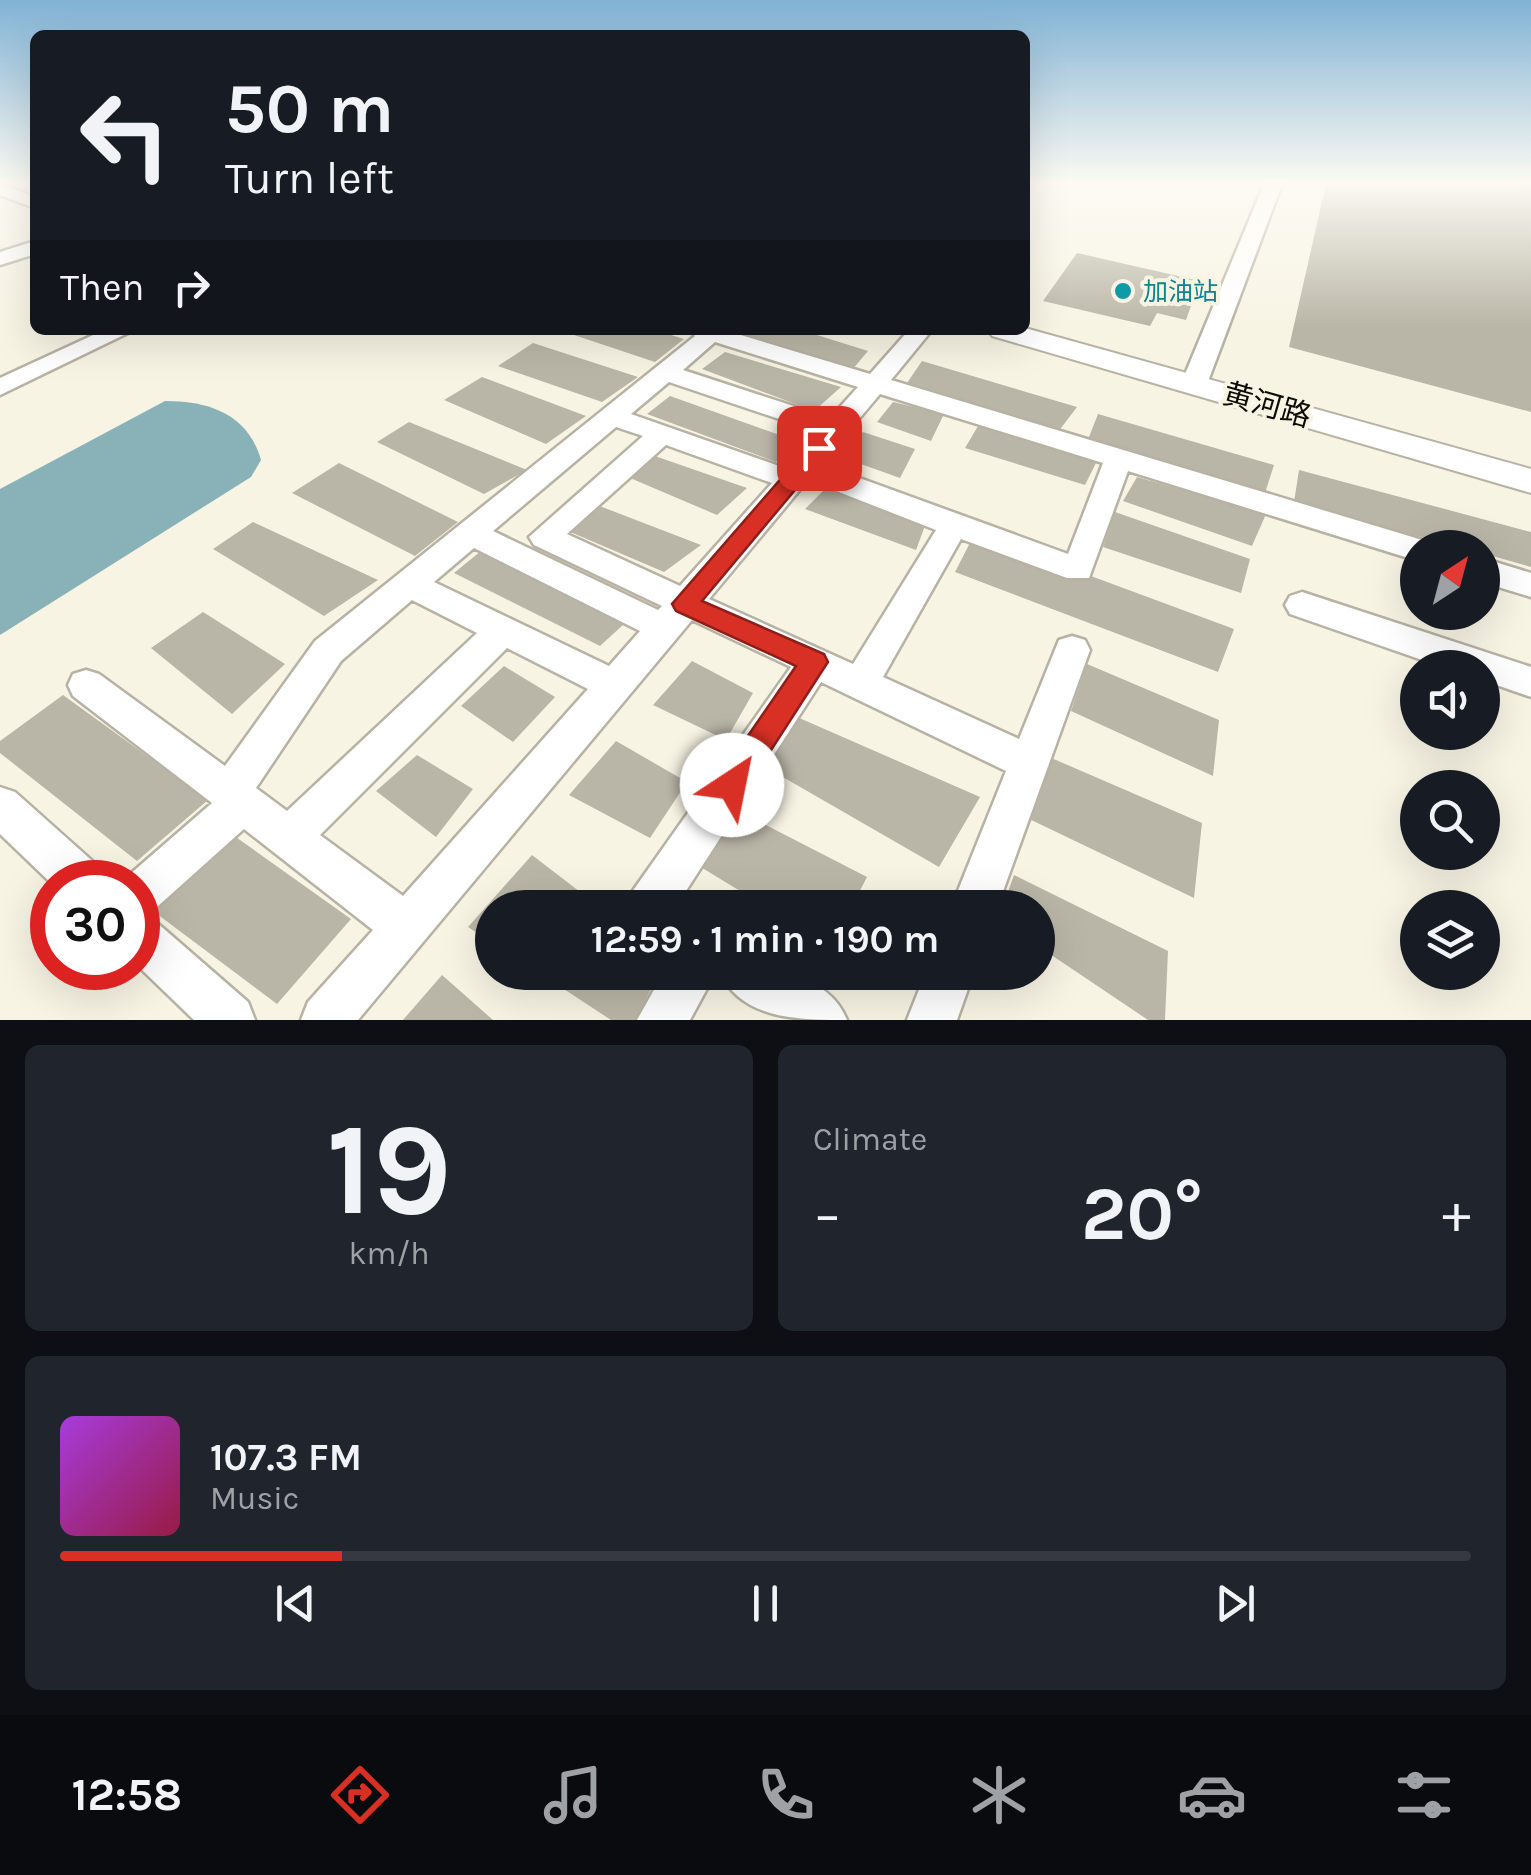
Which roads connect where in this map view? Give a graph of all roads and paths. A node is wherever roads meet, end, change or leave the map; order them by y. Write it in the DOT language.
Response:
graph roads {
  1 [pos="1254,232"];
  2 [pos="30,248"];
  3 [pos="0,259"];
  4 [pos="1030,319"];
  5 [pos="113,335"];
  6 [pos="702,335"];
  7 [pos="714,335"];
  8 [pos="916,335"];
  9 [pos="1024,335"];
  10 [pos="665,372"];
  11 [pos="1197,374"];
  12 [pos="0,386"];
  13 [pos="872,386"];
  14 [pos="612,416"];
  15 [pos="835,429"];
  16 [pos="662,434"];
  17 [pos="1531,455"];
  18 [pos="1118,460"];
  19 [pos="797,474"];
  20 [pos="1531,481"];
  21 [pos="954,525"];
  22 [pos="470,533"];
  23 [pos="1400,545"];
  24 [pos="533,548"];
  25 [pos="1500,575"];
  26 [pos="409,584"];
  27 [pos="1531,584"];
  28 [pos="1302,605"];
  29 [pos="674,616"];
  30 [pos="503,630"];
  31 [pos="1072,650"];
  32 [pos="814,662"];
  33 [pos="861,682"];
  34 [pos="1531,682"];
  35 [pos="86,685"];
  36 [pos="614,685"];
  37 [pos="1029,763"];
  38 [pos="236,798"];
  39 [pos="6,821"];
  40 [pos="288,838"];
  41 [pos="55,860"];
  42 [pos="160,874"];
  43 [pos="660,890"];
  44 [pos="981,890"];
  45 [pos="407,926"];
  46 [pos="160,955"];
  47 [pos="681,990"];
  48 [pos="773,990"];
  49 [pos="943,990"];
  50 [pos="230,1020"];
  51 [pos="326,1020"];
  52 [pos="662,1020"];
  53 [pos="822,1020"];
  54 [pos="932,1020"];
  1 -- 11 [label="street"];
  2 -- 3 [label="street"];
  4 -- 11 [label="main road, 黄河路"];
  5 -- 12 [label="street"];
  6 -- 10 [label="street"];
  7 -- 13 [label="street"];
  8 -- 13 [label="street"];
  9 -- 11 [label="main road, 黄河路"];
  10 -- 14 [label="street"];
  10 -- 15 [label="street"];
  11 -- 17 [label="main road, 黄河路"];
  11 -- 20 [label="main road, 黄河路"];
  13 -- 15 [label="street"];
  13 -- 18 [label="street"];
  14 -- 16 [label="street"];
  14 -- 22 [label="street"];
  15 -- 19 [label="street"];
  16 -- 19 [label="street"];
  16 -- 24 [label="street"];
  18 -- 21 [label="street"];
  18 -- 23 [label="street"];
  19 -- 21 [label="street"];
  19 -- 29 [label="street"];
  21 -- 33 [label="street"];
  22 -- 24 [label="street"];
  22 -- 26 [label="street"];
  24 -- 29 [label="street"];
  25 -- 27 [label="street"];
  26 -- 30 [label="street"];
  26 -- 38 [label="street"];
  28 -- 34 [label="street"];
  29 -- 32 [label="street"];
  29 -- 36 [label="street"];
  30 -- 36 [label="street"];
  30 -- 40 [label="street"];
  31 -- 37 [label="street"];
  32 -- 33 [label="street"];
  32 -- 43 [label="street"];
  33 -- 37 [label="street"];
  35 -- 38 [label="street"];
  36 -- 45 [label="street"];
  37 -- 44 [label="street"];
  38 -- 40 [label="street"];
  38 -- 42 [label="street"];
  39 -- 41 [label="street"];
  40 -- 45 [label="street"];
  45 -- 51 [label="street"];
  46 -- 50 [label="street"];
  47 -- 52 [label="street"];
  48 -- 53 [label="street"];
  49 -- 54 [label="street"];
}
